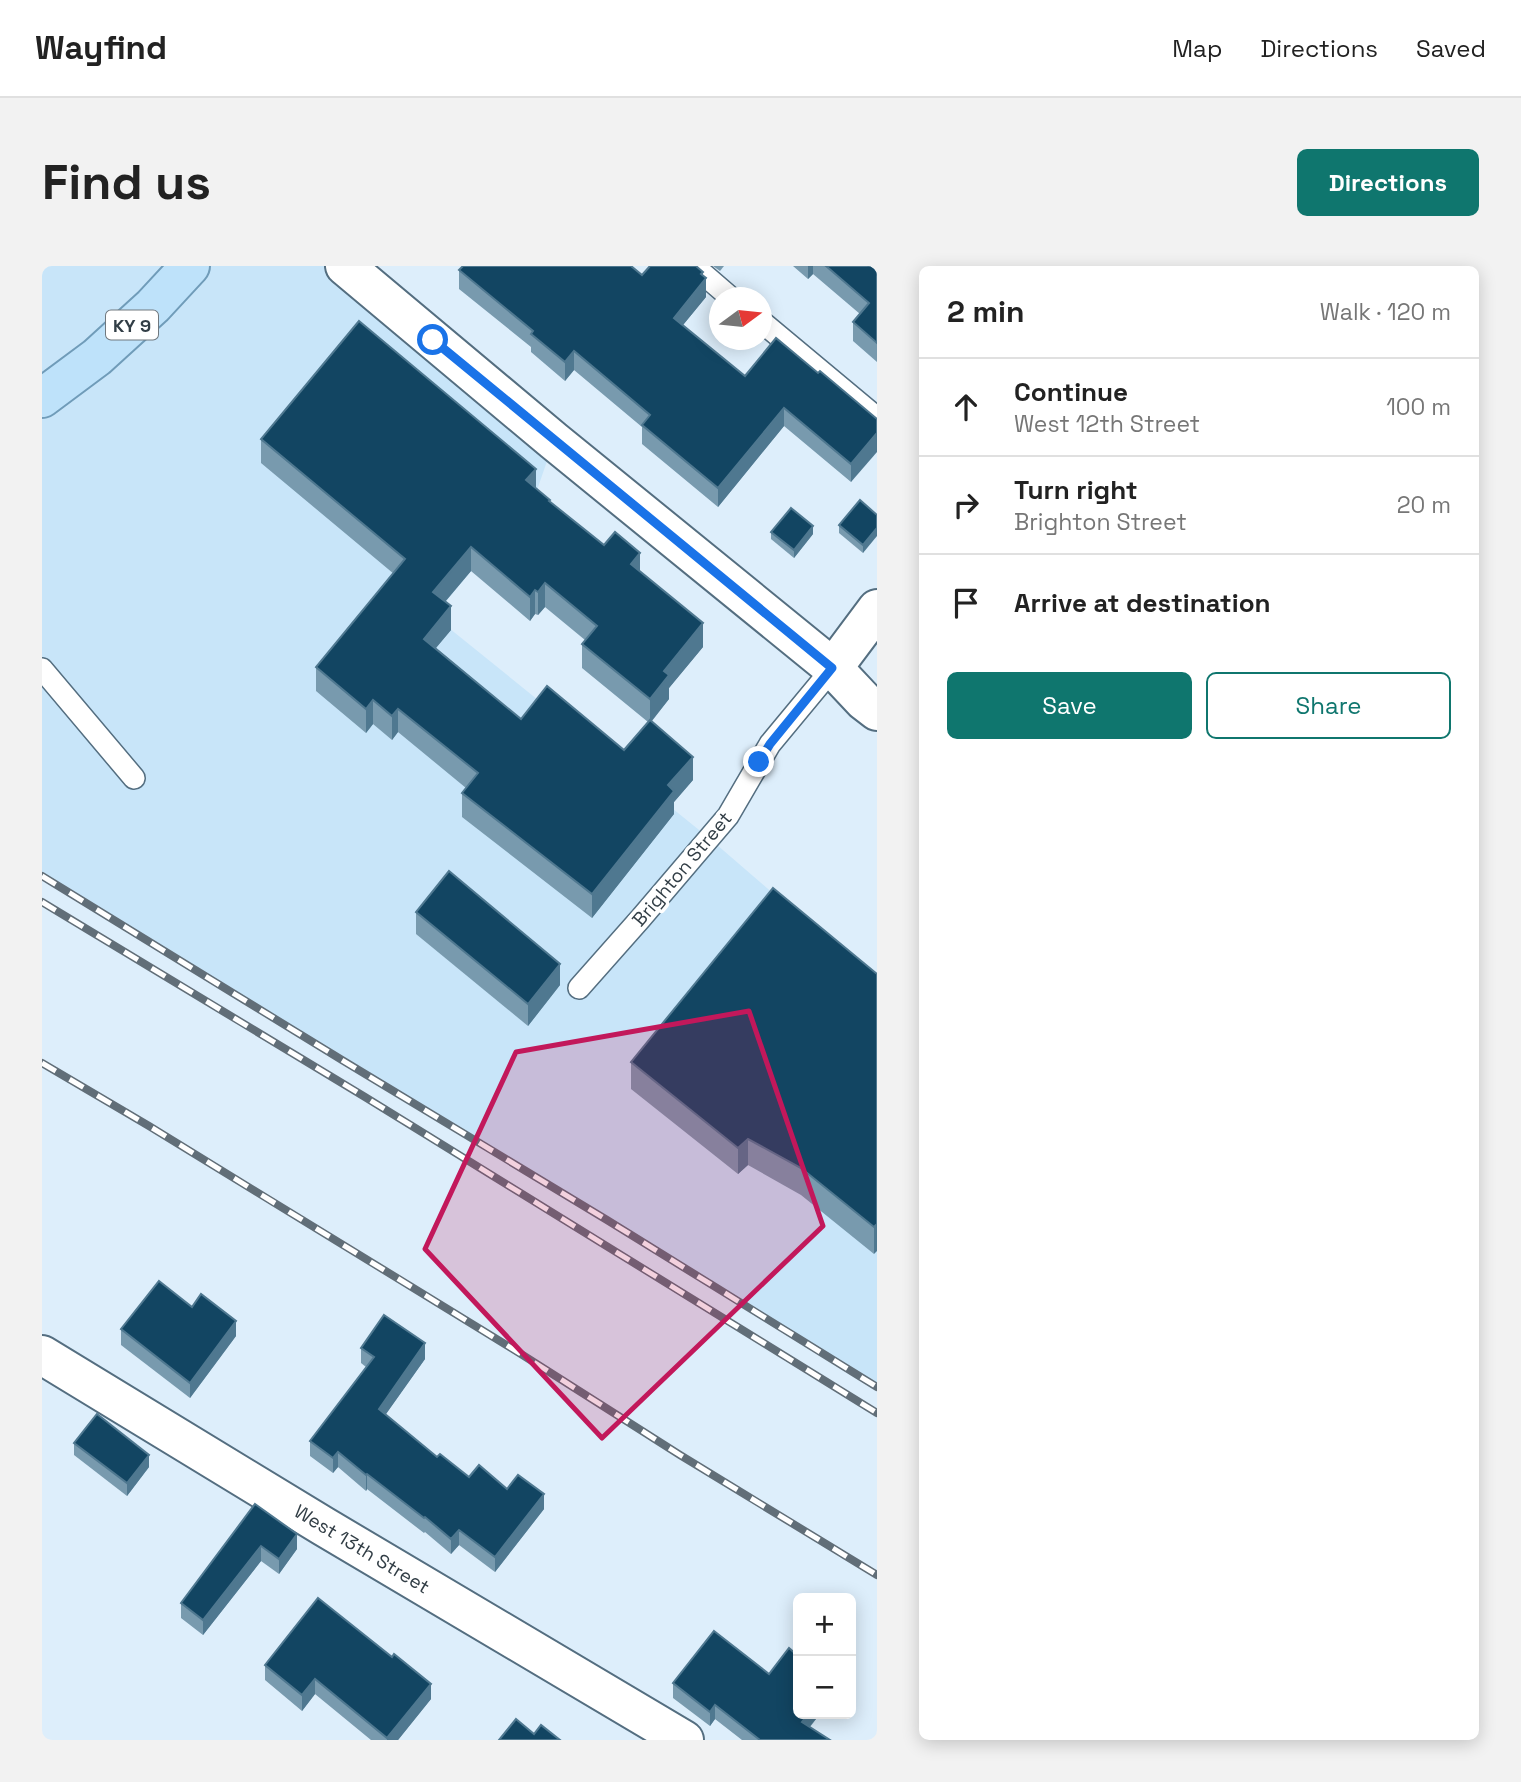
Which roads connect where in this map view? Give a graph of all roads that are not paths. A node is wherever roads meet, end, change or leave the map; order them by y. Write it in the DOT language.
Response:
graph roads {
  1 [pos="190,266"];
  2 [pos="345,266"];
  3 [pos="694,266"];
  4 [pos="719,287"];
  5 [pos="772,331"];
  6 [pos="42,398"];
  7 [pos="877,418"];
  8 [pos="877,609"];
  9 [pos="832,668"];
  10 [pos="42,669"];
  11 [pos="877,711"];
  12 [pos="134,778"];
  13 [pos="579,988"];
  14 [pos="42,1355"];
  15 [pos="684,1740"];
  1 -- 6 [label="main road, KY 9"];
  2 -- 9 [label="street"];
  3 -- 4 [label="lane"];
  5 -- 7 [label="lane"];
  8 -- 9 [label="street, Brighton Street"];
  9 -- 11 [label="street"];
  9 -- 13 [label="lane, Brighton Street"];
  10 -- 12 [label="lane"];
  14 -- 15 [label="street, West 13th Street"];
}
